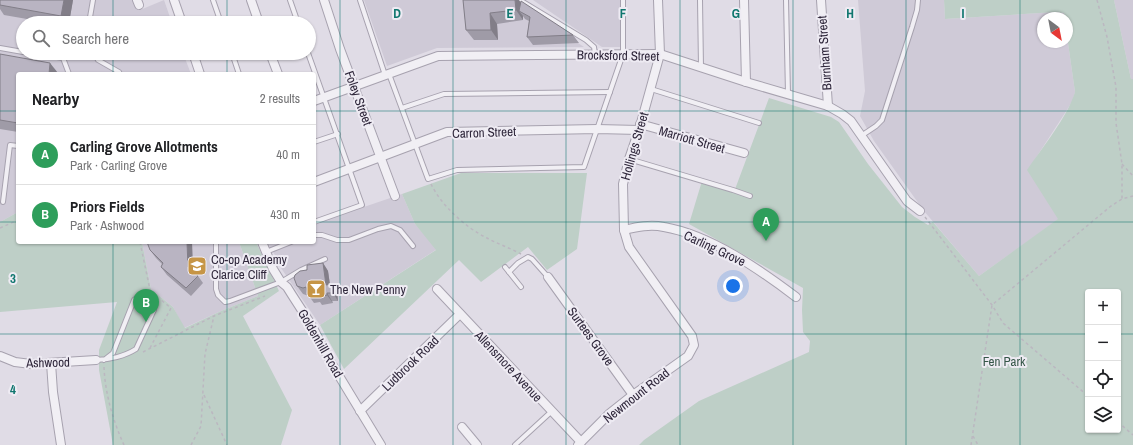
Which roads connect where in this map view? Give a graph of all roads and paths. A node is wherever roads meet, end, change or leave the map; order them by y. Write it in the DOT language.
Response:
graph roads {
  1 [pos="93,0"];
  2 [pos="174,0"];
  3 [pos="213,0"];
  4 [pos="251,0"];
  5 [pos="290,0"];
  6 [pos="324,0"];
  7 [pos="360,0"];
  8 [pos="623,0"];
  9 [pos="658,0"];
  10 [pos="700,0"];
  11 [pos="744,0"];
  12 [pos="786,0"];
  13 [pos="821,0"];
  14 [pos="918,0"];
  15 [pos="1097,0"];
  16 [pos="510,2"];
  17 [pos="90,16"];
  18 [pos="180,16"];
  19 [pos="219,16"];
  20 [pos="257,16"];
  21 [pos="296,16"];
  22 [pos="0,48"];
  23 [pos="16,51"];
  24 [pos="595,54"];
  25 [pos="623,54"];
  26 [pos="660,54"];
  27 [pos="64,60"];
  28 [pos="98,60"];
  29 [pos="195,60"];
  30 [pos="235,60"];
  31 [pos="273,60"];
  32 [pos="310,60"];
  33 [pos="701,68"];
  34 [pos="68,72"];
  35 [pos="119,72"];
  36 [pos="199,72"];
  37 [pos="239,72"];
  38 [pos="277,72"];
  39 [pos="315,72"];
  40 [pos="387,74"];
  41 [pos="316,76"];
  42 [pos="746,82"];
  43 [pos="355,87"];
  44 [pos="650,89"];
  45 [pos="610,92"];
  46 [pos="788,94"];
  47 [pos="324,98"];
  48 [pos="316,100"];
  49 [pos="828,106"];
  50 [pos="402,108"];
  51 [pos="759,123"];
  52 [pos="639,127"];
  53 [pos="597,129"];
  54 [pos="338,134"];
  55 [pos="860,136"];
  56 [pos="316,141"];
  57 [pos="415,144"];
  58 [pos="16,146"];
  59 [pos="744,153"];
  60 [pos="380,156"];
  61 [pos="629,159"];
  62 [pos="1122,164"];
  63 [pos="350,168"];
  64 [pos="1133,176"];
  65 [pos="428,179"];
  66 [pos="316,181"];
  67 [pos="396,196"];
  68 [pos="750,196"];
  69 [pos="1133,196"];
  70 [pos="1122,199"];
  71 [pos="3,202"];
  72 [pos="920,211"];
  73 [pos="16,221"];
  74 [pos="316,221"];
  75 [pos="0,228"];
  76 [pos="624,230"];
  77 [pos="316,235"];
  78 [pos="216,244"];
  79 [pos="263,244"];
  80 [pos="287,244"];
  81 [pos="413,246"];
  82 [pos="266,252"];
  83 [pos="528,257"];
  84 [pos="325,260"];
  85 [pos="505,268"];
  86 [pos="509,272"];
  87 [pos="548,277"];
  88 [pos="281,282"];
  89 [pos="521,287"];
  90 [pos="437,289"];
  91 [pos="265,296"];
  92 [pos="796,297"];
  93 [pos="992,305"];
  94 [pos="460,314"];
  95 [pos="214,316"];
  96 [pos="694,345"];
  97 [pos="138,354"];
  98 [pos="0,356"];
  99 [pos="100,360"];
  100 [pos="51,363"];
  101 [pos="203,393"];
  102 [pos="1085,393"];
  103 [pos="633,395"];
  104 [pos="360,411"];
  105 [pos="552,411"];
  106 [pos="1121,425"];
  107 [pos="462,427"];
  108 [pos="1133,435"];
  109 [pos="973,436"];
  110 [pos="580,443"];
  111 [pos="61,445"];
  112 [pos="124,445"];
  113 [pos="191,445"];
  114 [pos="227,445"];
  115 [pos="381,445"];
  116 [pos="477,445"];
  117 [pos="515,445"];
  118 [pos="971,445"];
  119 [pos="978,445"];
  1 -- 17 [label="lane"];
  2 -- 18 [label="street"];
  3 -- 19 [label="lane"];
  4 -- 20 [label="street"];
  5 -- 21 [label="lane"];
  6 -- 43 [label="street, Foley Street"];
  7 -- 40 [label="lane"];
  8 -- 25 [label="lane"];
  9 -- 26 [label="street, Hollings Street"];
  10 -- 33 [label="lane"];
  11 -- 42 [label="street"];
  12 -- 46 [label="lane"];
  13 -- 49 [label="street, Burnham Street"];
  14 -- 55 [label="lane"];
  15 -- 62 [label="path"];
  16 -- 24 [label="lane"];
  22 -- 23 [label="lane"];
  24 -- 25 [label="street, Brocksford Street"];
  24 -- 40 [label="street, Brocksford Street"];
  25 -- 26 [label="street, Brocksford Street"];
  25 -- 45 [label="lane"];
  26 -- 33 [label="street, Brocksford Street"];
  26 -- 44 [label="street, Hollings Street"];
  27 -- 34 [label="lane"];
  28 -- 35 [label="lane"];
  29 -- 36 [label="street"];
  30 -- 37 [label="lane"];
  31 -- 38 [label="street"];
  32 -- 39 [label="lane"];
  33 -- 42 [label="street, Brocksford Street"];
  40 -- 43 [label="street, Brocksford Street"];
  40 -- 50 [label="lane"];
  41 -- 47 [label="lane"];
  42 -- 46 [label="street, Brocksford Street"];
  43 -- 47 [label="street, Brocksford Street"];
  43 -- 60 [label="street, Foley Street"];
  44 -- 51 [label="lane"];
  44 -- 52 [label="street, Hollings Street"];
  45 -- 50 [label="lane"];
  45 -- 53 [label="lane"];
  46 -- 49 [label="street, Brocksford Street"];
  47 -- 48 [label="street, Brocksford Street"];
  47 -- 54 [label="lane"];
  49 -- 55 [label="street, Brocksford Street"];
  50 -- 57 [label="lane"];
  52 -- 53 [label="street, Carron Street"];
  52 -- 59 [label="street, Marriott Street"];
  52 -- 61 [label="street, Hollings Street"];
  53 -- 57 [label="street, Carron Street"];
  53 -- 65 [label="lane"];
  54 -- 56 [label="lane"];
  54 -- 63 [label="lane"];
  55 -- 72 [label="street, Brocksford Street"];
  57 -- 60 [label="street, Carron Street"];
  57 -- 65 [label="lane"];
  58 -- 71 [label="lane"];
  60 -- 63 [label="street, Carron Street"];
  60 -- 67 [label="street, Foley Street"];
  61 -- 68 [label="lane"];
  61 -- 76 [label="street, Hollings Street"];
  62 -- 64 [label="path"];
  62 -- 70 [label="path"];
  63 -- 66 [label="street, Carron Street"];
  63 -- 74 [label="lane"];
  65 -- 83 [label="path"];
  69 -- 70 [label="path"];
  70 -- 93 [label="path"];
  72 -- 93 [label="path"];
  73 -- 75 [label="path"];
  76 -- 92 [label="street, Carling Grove"];
  76 -- 96 [label="street, Hollings Street"];
  77 -- 81 [label="lane"];
  78 -- 88 [label="lane"];
  79 -- 82 [label="street, Goldenhill Road"];
  80 -- 82 [label="lane"];
  82 -- 88 [label="street, Goldenhill Road"];
  83 -- 86 [label="lane"];
  83 -- 87 [label="lane"];
  84 -- 88 [label="lane"];
  85 -- 86 [label="lane"];
  86 -- 89 [label="lane"];
  87 -- 103 [label="street, Surtees Grove"];
  88 -- 104 [label="street, Goldenhill Road"];
  90 -- 94 [label="street, Allensmore Avenue"];
  91 -- 95 [label="path"];
  93 -- 102 [label="path"];
  93 -- 109 [label="path"];
  94 -- 104 [label="street, Ludbrook Road"];
  94 -- 105 [label="street, Allensmore Avenue"];
  95 -- 97 [label="path"];
  95 -- 101 [label="path"];
  96 -- 103 [label="street, Newmount Road"];
  98 -- 100 [label="street, Ashwood"];
  99 -- 99 [label="lane"];
  99 -- 100 [label="street, Ashwood"];
  99 -- 112 [label="path"];
  100 -- 111 [label="street"];
  101 -- 113 [label="path"];
  101 -- 114 [label="path"];
  103 -- 110 [label="street, Newmount Road"];
  104 -- 115 [label="street, Goldenhill Road"];
  105 -- 110 [label="street, Allensmore Avenue"];
  105 -- 117 [label="lane"];
  106 -- 108 [label="path"];
  107 -- 116 [label="street"];
  109 -- 118 [label="path"];
  109 -- 119 [label="path"];
}
